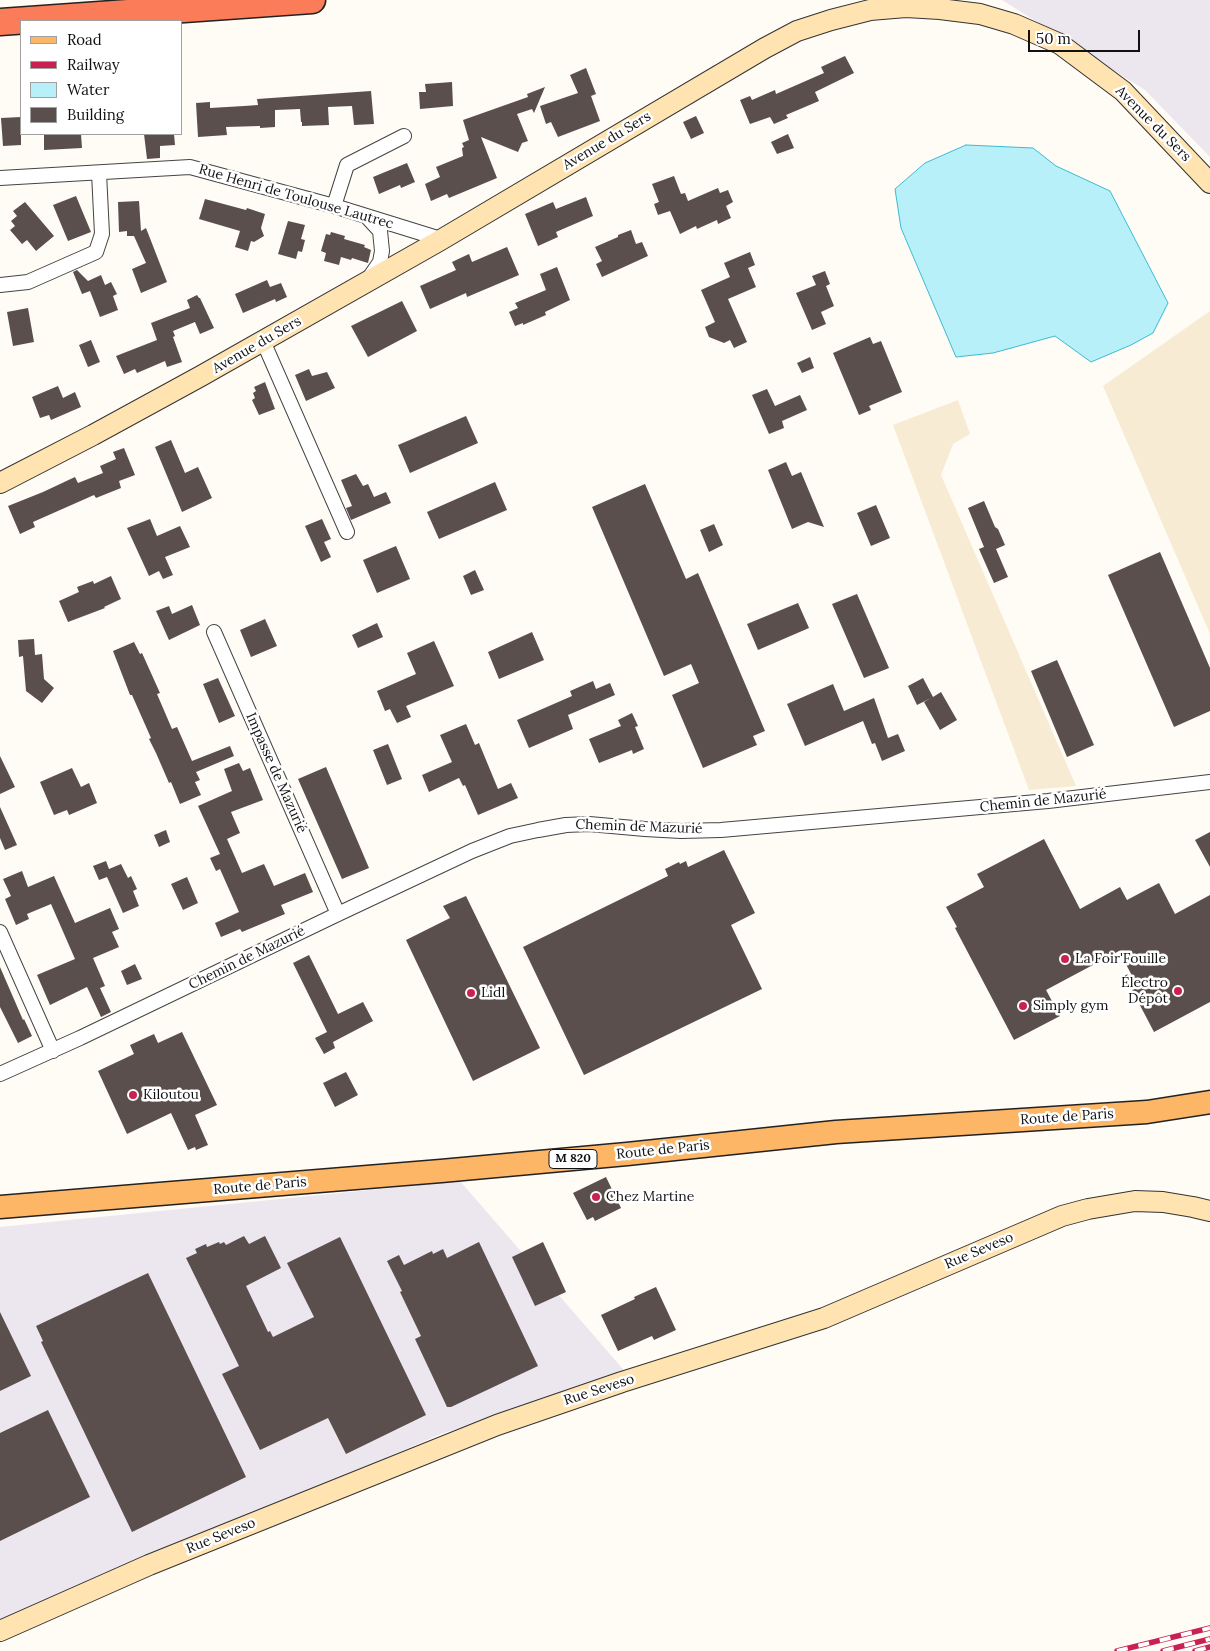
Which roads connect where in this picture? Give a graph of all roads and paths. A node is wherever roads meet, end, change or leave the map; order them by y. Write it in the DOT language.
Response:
graph roads {
  1 [pos="312,0"];
  2 [pos="28,20"];
  3 [pos="20,21"];
  4 [pos="0,22"];
  5 [pos="404,136"];
  6 [pos="99,173"];
  7 [pos="0,178"];
  8 [pos="1210,183"];
  9 [pos="334,206"];
  10 [pos="365,216"];
  11 [pos="439,241"];
  12 [pos="0,285"];
  13 [pos="357,288"];
  14 [pos="264,341"];
  15 [pos="0,483"];
  16 [pos="347,532"];
  17 [pos="214,632"];
  18 [pos="1210,782"];
  19 [pos="338,914"];
  20 [pos="0,932"];
  21 [pos="53,1051"];
  22 [pos="0,1074"];
  23 [pos="1210,1102"];
  24 [pos="1147,1112"];
  25 [pos="1210,1117"];
  26 [pos="0,1207"];
  27 [pos="1210,1212"];
  28 [pos="0,1631"];
  1 -- 2 [label="highway"];
  3 -- 4 [label="highway"];
  5 -- 9 [label="street"];
  6 -- 7 [label="street, Rue Henri de Toulouse Lautrec"];
  6 -- 9 [label="street, Rue Henri de Toulouse Lautrec"];
  6 -- 12 [label="street"];
  8 -- 11 [label="street, Avenue du Sers"];
  9 -- 10 [label="street, Rue Henri de Toulouse Lautrec"];
  10 -- 11 [label="street, Rue Henri de Toulouse Lautrec"];
  10 -- 13 [label="street"];
  11 -- 13 [label="street, Avenue du Sers"];
  13 -- 14 [label="street, Avenue du Sers"];
  14 -- 15 [label="street, Avenue du Sers"];
  14 -- 16 [label="street"];
  17 -- 19 [label="street, Impasse de Mazurié"];
  18 -- 19 [label="street, Chemin de Mazurié"];
  19 -- 21 [label="street, Chemin de Mazurié"];
  20 -- 21 [label="street"];
  21 -- 22 [label="street, Chemin de Mazurié"];
  23 -- 24 [label="main road, Route de Paris / M 820"];
  24 -- 25 [label="main road, Route de Paris / M 820"];
  24 -- 26 [label="main road, Route de Paris / M 820"];
  27 -- 28 [label="street, Rue Seveso"];
}
